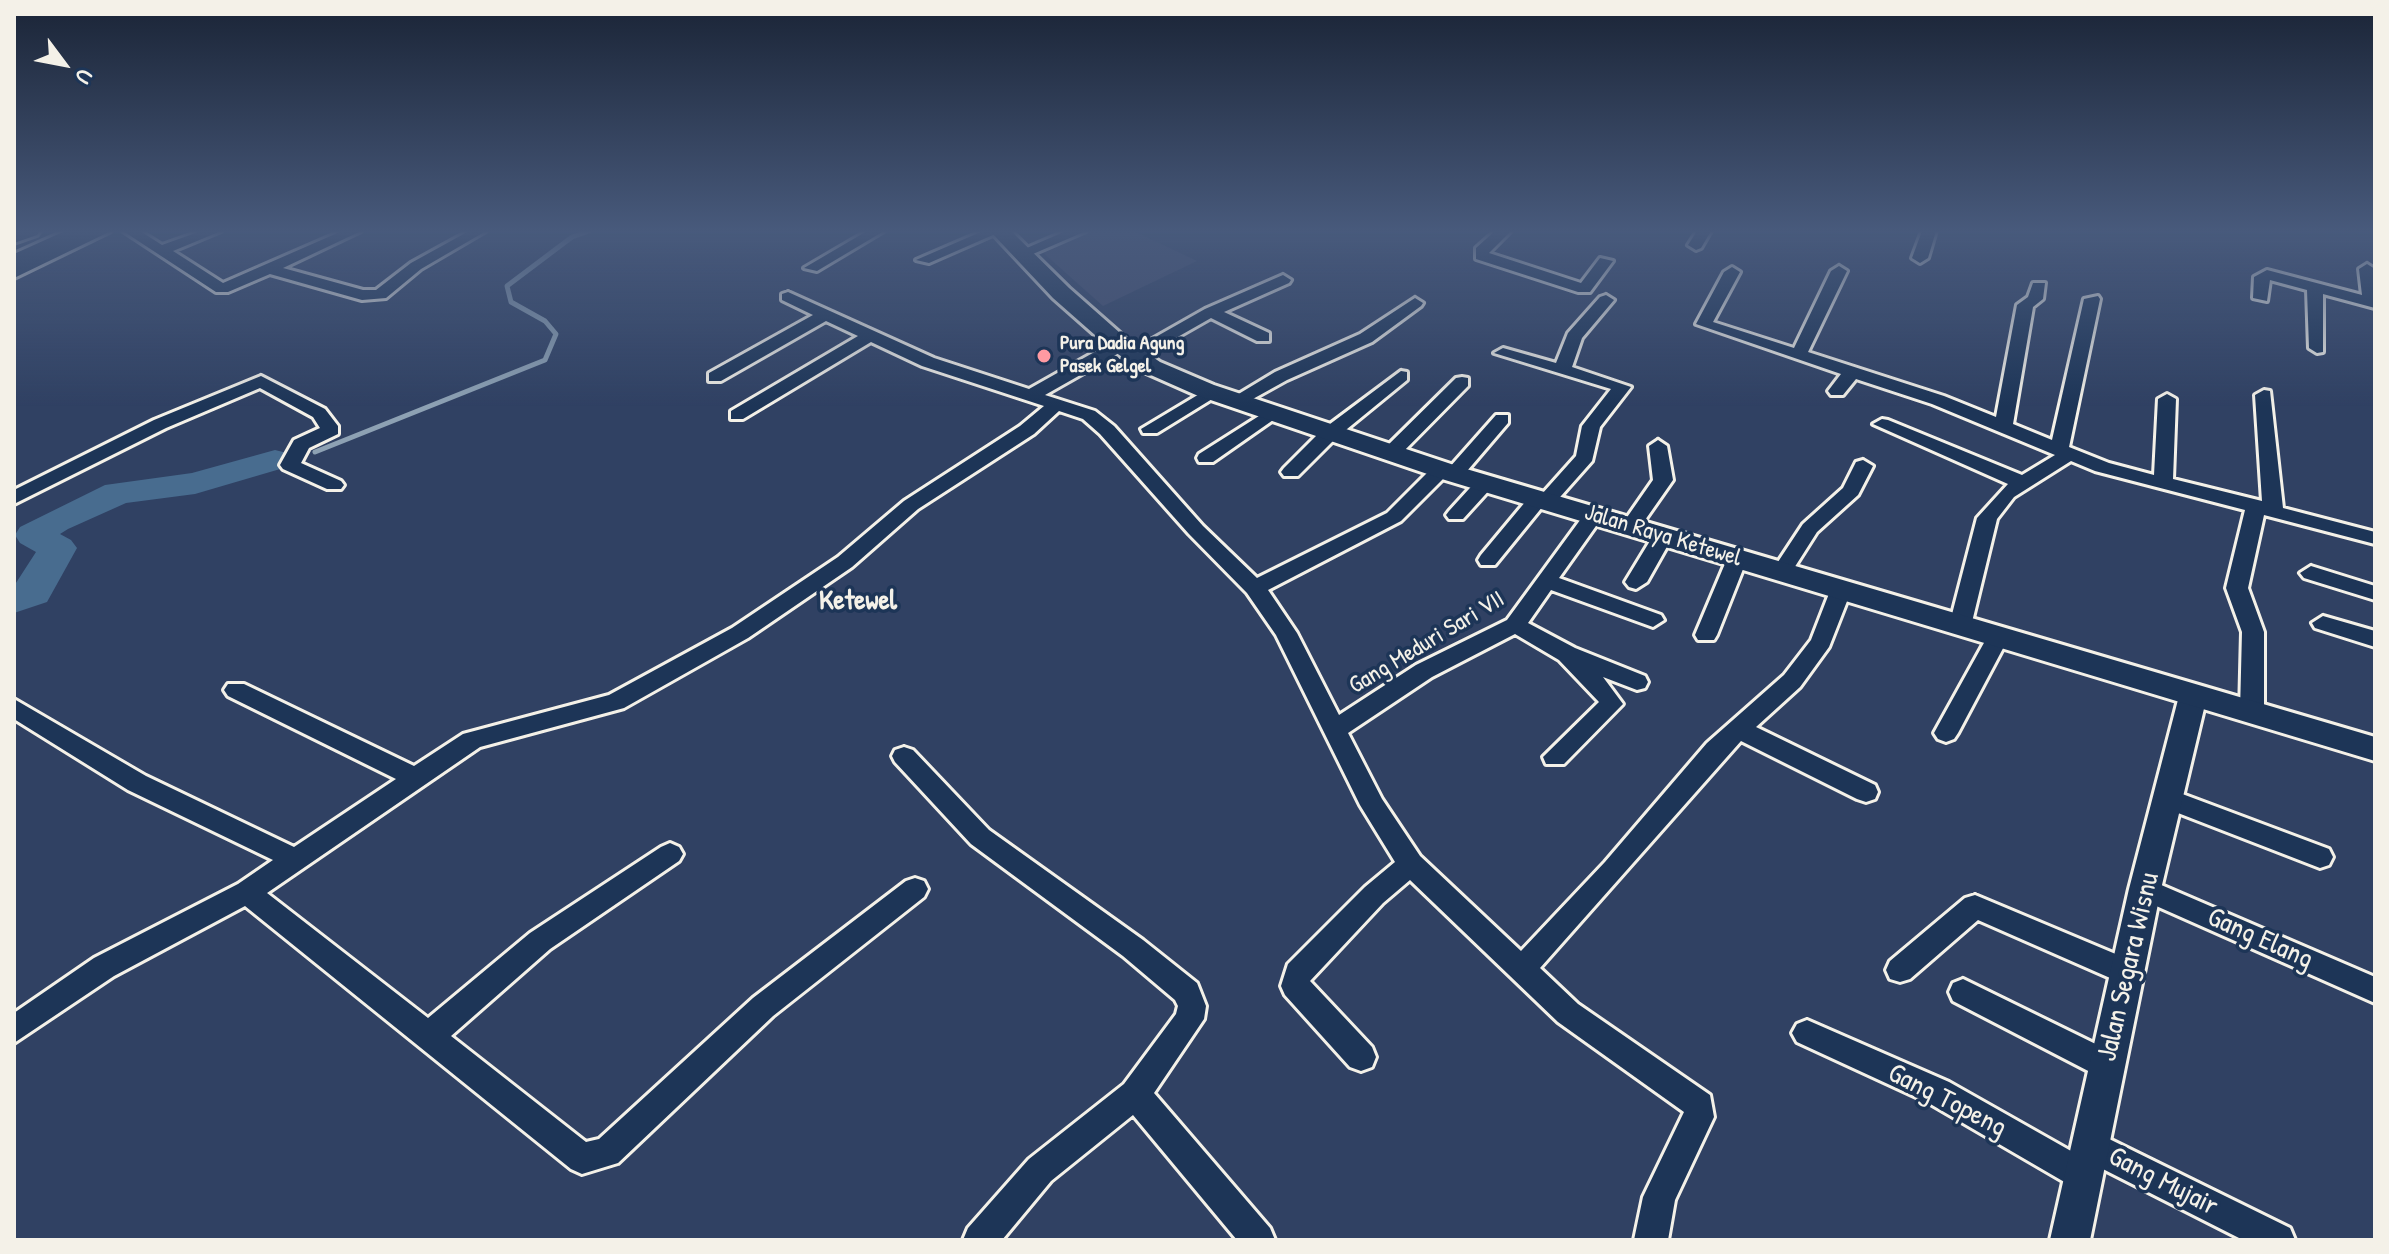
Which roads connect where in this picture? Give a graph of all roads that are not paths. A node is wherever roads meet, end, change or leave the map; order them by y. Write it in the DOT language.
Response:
graph roads {
  1 [pos="343,290"];
  2 [pos="387,290"];
  3 [pos="1060,290"];
  4 [pos="1262,290"];
  5 [pos="1723,290"];
  6 [pos="1830,290"];
  7 [pos="2038,290"];
  8 [pos="2261,290"];
  9 [pos="2315,290"];
  10 [pos="2324,290"];
  11 [pos="788,297"];
  12 [pos="2261,298"];
  13 [pos="2092,299"];
  14 [pos="1606,300"];
  15 [pos="1415,303"];
  16 [pos="2373,303"];
  17 [pos="1211,312"];
  18 [pos="825,315"];
  19 [pos="869,336"];
  20 [pos="1263,337"];
  21 [pos="2317,348"];
  22 [pos="1126,350"];
  23 [pos="1800,352"];
  24 [pos="1503,353"];
  25 [pos="1562,370"];
  26 [pos="1853,371"];
  27 [pos="1401,376"];
  28 [pos="715,377"];
  29 [pos="1462,382"];
  30 [pos="1837,391"];
  31 [pos="1032,395"];
  32 [pos="2264,395"];
  33 [pos="1223,397"];
  34 [pos="2167,399"];
  35 [pos="1058,403"];
  36 [pos="1270,414"];
  37 [pos="737,415"];
  38 [pos="1502,419"];
  39 [pos="1882,424"];
  40 [pos="2004,425"];
  41 [pos="1150,429"];
  42 [pos="1329,434"];
  43 [pos="1658,446"];
  44 [pos="2063,453"];
  45 [pos="1390,454"];
  46 [pos="1206,458"];
  47 [pos="1863,466"];
  48 [pos="1291,472"];
  49 [pos="1447,472"];
  50 [pos="1486,482"];
  51 [pos="2163,482"];
  52 [pos="2023,483"];
  53 [pos="334,485"];
  54 [pos="14,498"];
  55 [pos="1542,500"];
  56 [pos="2264,507"];
  57 [pos="1456,515"];
  58 [pos="1593,516"];
  59 [pos="1631,526"];
  60 [pos="1663,536"];
  61 [pos="2375,538"];
  62 [pos="1737,559"];
  63 [pos="1488,560"];
  64 [pos="1782,571"];
  65 [pos="2311,573"];
  66 [pos="1549,582"];
  67 [pos="1636,582"];
  68 [pos="1255,588"];
  69 [pos="1840,591"];
  70 [pos="2375,593"];
  71 [pos="1653,620"];
  72 [pos="2323,623"];
  73 [pos="1515,625"];
  74 [pos="1960,626"];
  75 [pos="1706,635"];
  76 [pos="1998,637"];
  77 [pos="2375,639"];
  78 [pos="1567,654"];
  79 [pos="1637,682"];
  80 [pos="236,690"];
  81 [pos="2193,696"];
  82 [pos="14,708"];
  83 [pos="2252,712"];
  84 [pos="1336,729"];
  85 [pos="1738,729"];
  86 [pos="1946,733"];
  87 [pos="2375,749"];
  88 [pos="904,756"];
  89 [pos="1555,757"];
  90 [pos="416,778"];
  91 [pos="1866,792"];
  92 [pos="2169,799"];
  93 [pos="670,854"];
  94 [pos="2320,857"];
  95 [pos="295,859"];
  96 [pos="1411,864"];
  97 [pos="915,889"];
  98 [pos="2145,889"];
  99 [pos="247,892"];
  100 [pos="1522,969"];
  101 [pos="1900,970"];
  102 [pos="2127,972"];
  103 [pos="2375,990"];
  104 [pos="1963,992"];
  105 [pos="14,1030"];
  106 [pos="1807,1033"];
  107 [pos="428,1037"];
  108 [pos="1361,1057"];
  109 [pos="2107,1065"];
  110 [pos="1135,1094"];
  111 [pos="2087,1161"];
  112 [pos="980,1240"];
  113 [pos="1258,1240"];
  114 [pos="1651,1240"];
  115 [pos="2070,1240"];
  116 [pos="2278,1240"];
  1 -- 2 [label="street"];
  3 -- 22 [label="main road, Jalan Raya Ketewel"];
  4 -- 17 [label="street"];
  5 -- 23 [label="street"];
  6 -- 23 [label="street"];
  7 -- 40 [label="street"];
  8 -- 12 [label="street"];
  9 -- 21 [label="street"];
  10 -- 16 [label="street"];
  11 -- 18 [label="street"];
  13 -- 44 [label="street"];
  14 -- 25 [label="street"];
  15 -- 33 [label="street"];
  17 -- 20 [label="street"];
  17 -- 22 [label="street"];
  18 -- 19 [label="street"];
  18 -- 28 [label="street"];
  19 -- 31 [label="street"];
  19 -- 37 [label="street"];
  22 -- 31 [label="street"];
  22 -- 33 [label="main road, Jalan Raya Ketewel"];
  23 -- 26 [label="street"];
  24 -- 25 [label="street"];
  25 -- 55 [label="street"];
  26 -- 30 [label="street"];
  26 -- 40 [label="street"];
  27 -- 42 [label="street"];
  29 -- 45 [label="street"];
  31 -- 35 [label="street"];
  32 -- 56 [label="street"];
  33 -- 36 [label="main road, Jalan Raya Ketewel"];
  33 -- 41 [label="street"];
  34 -- 51 [label="street"];
  35 -- 68 [label="street"];
  35 -- 90 [label="street"];
  36 -- 42 [label="main road, Jalan Raya Ketewel"];
  36 -- 46 [label="street"];
  38 -- 49 [label="street"];
  39 -- 52 [label="street"];
  40 -- 44 [label="street"];
  42 -- 45 [label="main road, Jalan Raya Ketewel"];
  42 -- 48 [label="street"];
  43 -- 59 [label="street"];
  44 -- 51 [label="street"];
  44 -- 52 [label="street"];
  45 -- 49 [label="main road, Jalan Raya Ketewel"];
  47 -- 64 [label="street"];
  49 -- 50 [label="main road, Jalan Raya Ketewel"];
  49 -- 68 [label="street"];
  50 -- 55 [label="main road, Jalan Raya Ketewel"];
  50 -- 57 [label="street"];
  51 -- 56 [label="street"];
  52 -- 74 [label="street"];
  53 -- 54 [label="street"];
  55 -- 58 [label="main road, Jalan Raya Ketewel"];
  55 -- 63 [label="street"];
  56 -- 61 [label="street"];
  56 -- 83 [label="street"];
  58 -- 59 [label="main road, Jalan Raya Ketewel"];
  58 -- 66 [label="street, Gang Meduri Sari VII"];
  59 -- 60 [label="main road, Jalan Raya Ketewel"];
  60 -- 62 [label="main road, Jalan Raya Ketewel"];
  60 -- 67 [label="street"];
  62 -- 64 [label="main road, Jalan Raya Ketewel"];
  62 -- 75 [label="street"];
  64 -- 69 [label="main road, Jalan Raya Ketewel"];
  65 -- 70 [label="street"];
  66 -- 71 [label="street"];
  66 -- 73 [label="street, Gang Meduri Sari VII"];
  68 -- 84 [label="street"];
  69 -- 74 [label="main road, Jalan Raya Ketewel"];
  69 -- 85 [label="street"];
  72 -- 77 [label="street"];
  73 -- 78 [label="street"];
  73 -- 84 [label="street, Gang Meduri Sari VII"];
  74 -- 76 [label="main road, Jalan Raya Ketewel"];
  76 -- 81 [label="main road, Jalan Raya Ketewel"];
  76 -- 86 [label="street"];
  78 -- 79 [label="street"];
  78 -- 89 [label="street"];
  80 -- 90 [label="street"];
  81 -- 83 [label="main road, Jalan Raya Ketewel"];
  81 -- 92 [label="street, Jalan Segara Wisnu"];
  82 -- 95 [label="street"];
  83 -- 87 [label="main road, Jalan Raya Ketewel"];
  84 -- 96 [label="street"];
  85 -- 91 [label="street"];
  85 -- 100 [label="street"];
  88 -- 110 [label="street"];
  90 -- 95 [label="street"];
  92 -- 94 [label="street"];
  92 -- 98 [label="street, Jalan Segara Wisnu"];
  93 -- 107 [label="street"];
  95 -- 99 [label="street"];
  96 -- 100 [label="street"];
  96 -- 108 [label="street"];
  97 -- 107 [label="street"];
  98 -- 102 [label="street, Jalan Segara Wisnu"];
  98 -- 103 [label="street, Gang Elang"];
  99 -- 105 [label="street"];
  99 -- 107 [label="street"];
  100 -- 114 [label="street"];
  101 -- 102 [label="street"];
  102 -- 109 [label="street, Jalan Segara Wisnu"];
  104 -- 109 [label="street"];
  106 -- 111 [label="street, Gang Topeng"];
  109 -- 111 [label="street, Jalan Segara Wisnu"];
  110 -- 112 [label="street"];
  110 -- 113 [label="street"];
  111 -- 115 [label="street, Jalan Segara Wisnu"];
  111 -- 116 [label="street, Gang Mujair"];
}
